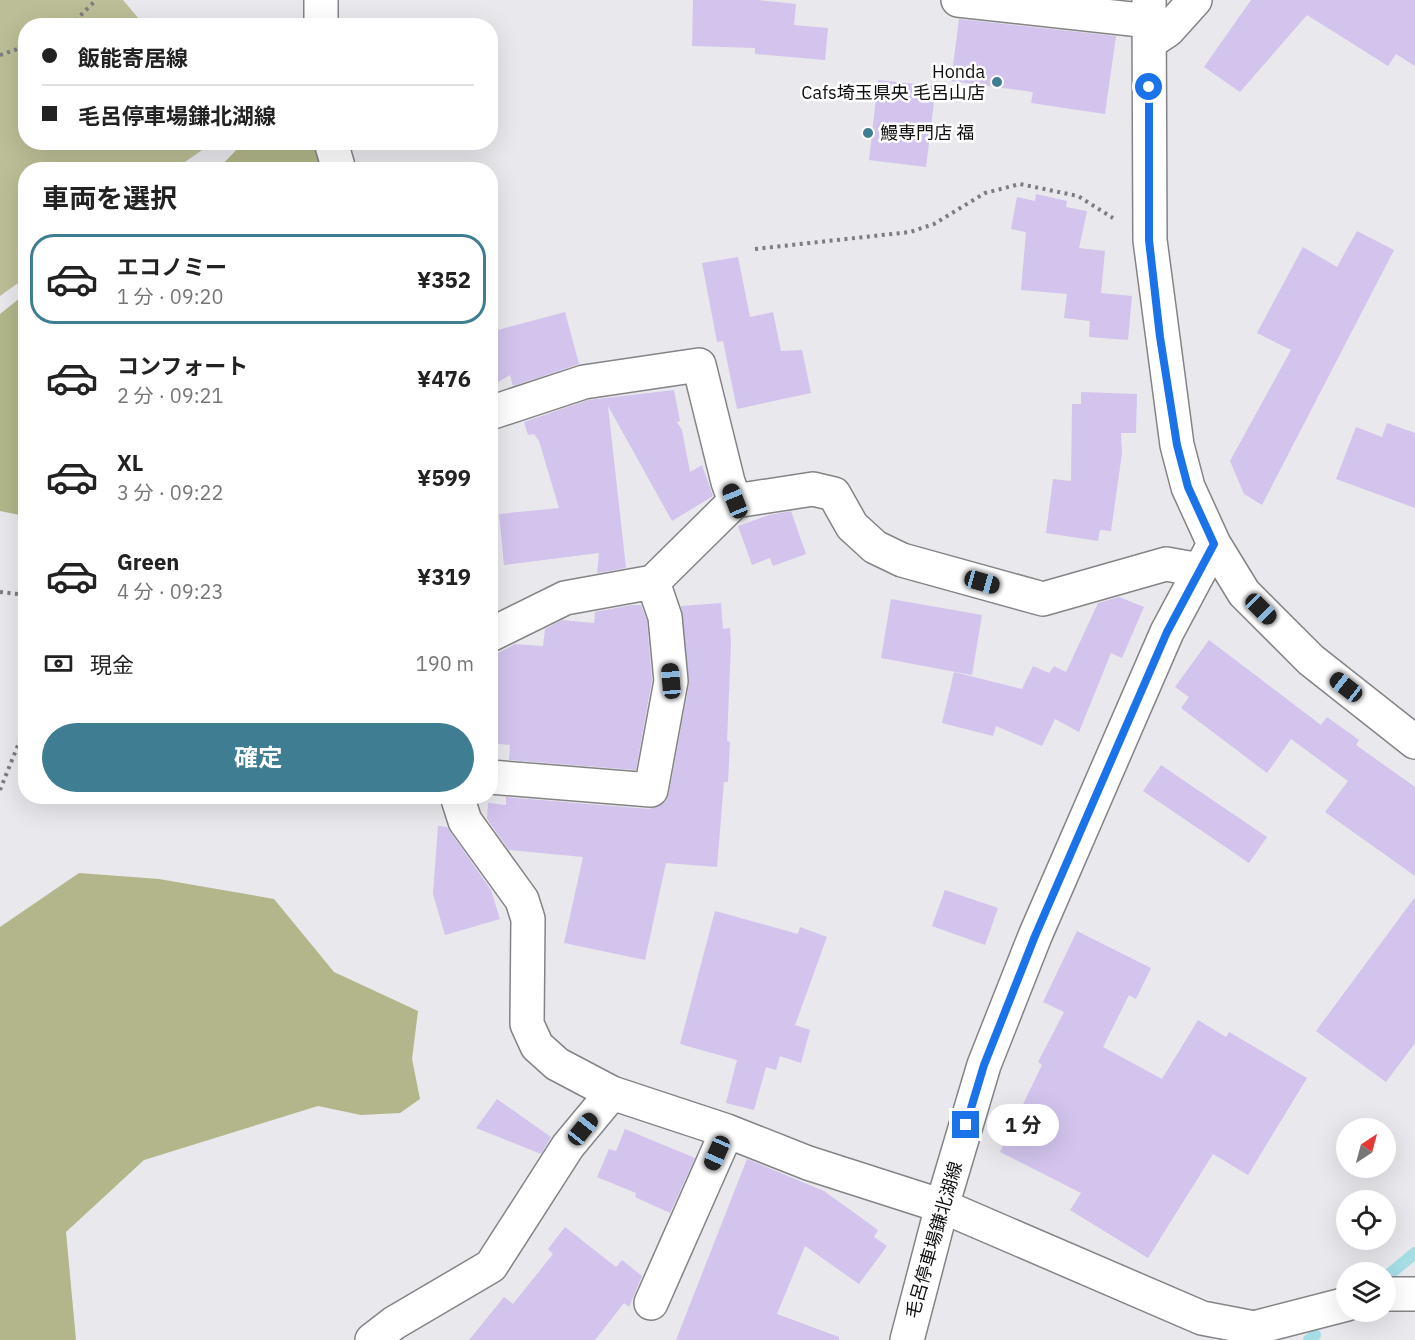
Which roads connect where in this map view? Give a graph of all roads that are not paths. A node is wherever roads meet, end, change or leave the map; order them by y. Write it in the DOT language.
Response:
graph roads {
  1 [pos="321,0"];
  2 [pos="958,0"];
  3 [pos="1195,0"];
  4 [pos="321,18"];
  5 [pos="1150,21"];
  6 [pos="498,410"];
  7 [pos="735,501"];
  8 [pos="1207,557"];
  9 [pos="652,582"];
  10 [pos="498,630"];
  11 [pos="1415,742"];
  12 [pos="498,778"];
  13 [pos="460,804"];
  14 [pos="612,1093"];
  15 [pos="727,1131"];
  16 [pos="942,1206"];
  17 [pos="1396,1294"];
  18 [pos="1415,1294"];
  19 [pos="651,1303"];
  20 [pos="1336,1307"];
  21 [pos="372,1340"];
  22 [pos="907,1340"];
  1 -- 4 [label="street"];
  2 -- 5 [label="street"];
  3 -- 5 [label="street"];
  5 -- 8 [label="street"];
  6 -- 7 [label="street"];
  7 -- 8 [label="street"];
  7 -- 9 [label="street"];
  8 -- 11 [label="street"];
  8 -- 16 [label="street, 毛呂停車場鎌北湖線"];
  9 -- 10 [label="street"];
  9 -- 12 [label="street"];
  13 -- 14 [label="street"];
  14 -- 15 [label="street"];
  14 -- 21 [label="street"];
  15 -- 16 [label="street"];
  15 -- 19 [label="street"];
  16 -- 20 [label="street"];
  16 -- 22 [label="street, 毛呂停車場鎌北湖線"];
  17 -- 18 [label="street"];
}
